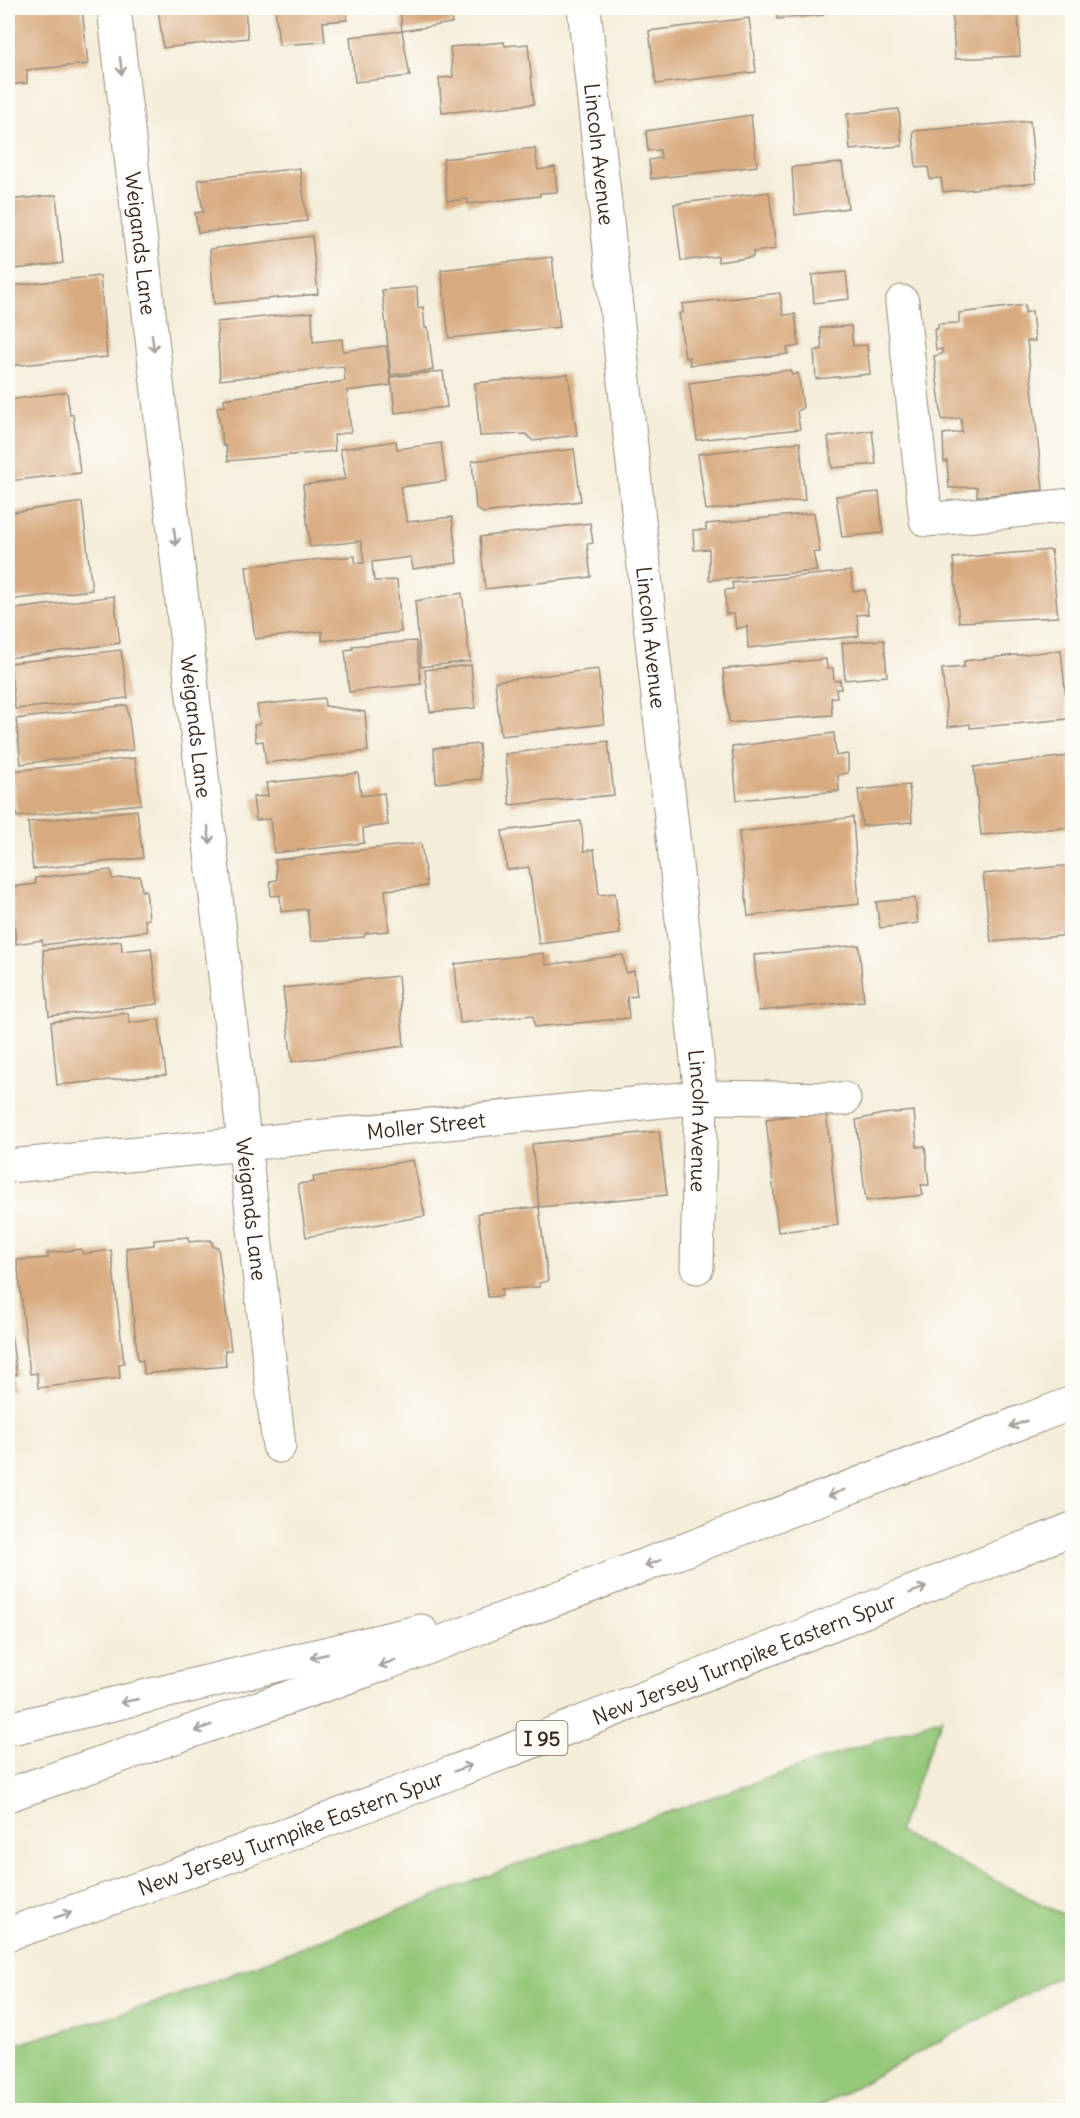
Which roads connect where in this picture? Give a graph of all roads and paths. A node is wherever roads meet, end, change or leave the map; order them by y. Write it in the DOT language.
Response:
graph roads {
  1 [pos="114,8"];
  2 [pos="584,8"];
  3 [pos="902,302"];
  4 [pos="1072,505"];
  5 [pos="701,1097"];
  6 [pos="844,1099"];
  7 [pos="245,1144"];
  8 [pos="8,1166"];
  9 [pos="697,1267"];
  10 [pos="1072,1403"];
  11 [pos="279,1446"];
  12 [pos="1072,1529"];
  13 [pos="560,1599"];
  14 [pos="8,1729"];
  15 [pos="8,1796"];
  16 [pos="8,1934"];
  1 -- 7 [label="main road, Weigands Lane, one-way"];
  2 -- 5 [label="main road, Lincoln Avenue"];
  3 -- 4 [label="main road"];
  5 -- 6 [label="main road, Moller Street"];
  5 -- 7 [label="main road, Moller Street"];
  5 -- 9 [label="main road, Lincoln Avenue"];
  7 -- 8 [label="main road, Moller Street"];
  7 -- 11 [label="main road, Weigands Lane"];
  10 -- 13 [label="main road, one-way"];
  16 -- 12 [label="main road, New Jersey Turnpike Eastern Spur / I 95, one-way"];
  13 -- 14 [label="main road, one-way"];
  13 -- 15 [label="main road, one-way"];
}
